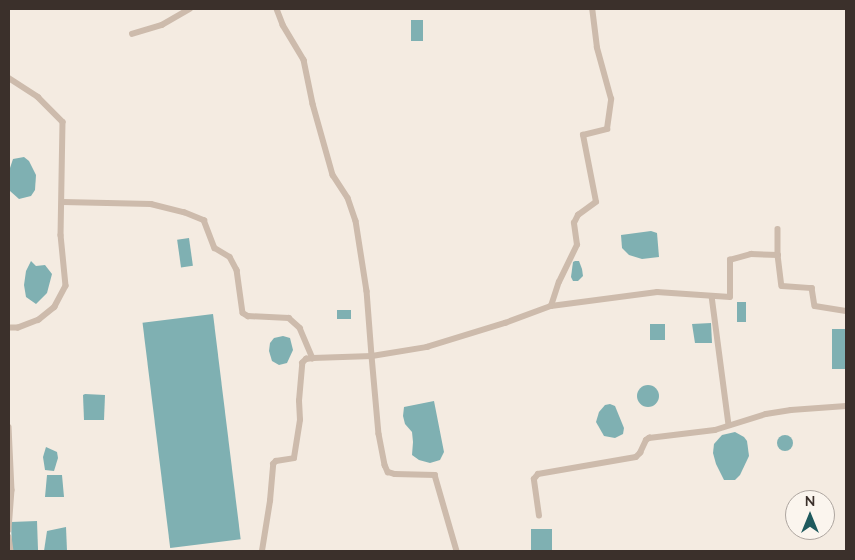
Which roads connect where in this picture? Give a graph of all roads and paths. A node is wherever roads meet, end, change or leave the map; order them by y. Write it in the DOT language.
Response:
graph roads {
  1 [pos="190,9"];
  2 [pos="277,9"];
  3 [pos="592,9"];
  4 [pos="132,34"];
  5 [pos="9,78"];
  6 [pos="63,202"];
  7 [pos="778,229"];
  8 [pos="778,255"];
  9 [pos="712,296"];
  10 [pos="551,306"];
  11 [pos="846,311"];
  12 [pos="9,328"];
  13 [pos="372,356"];
  14 [pos="313,358"];
  15 [pos="846,406"];
  16 [pos="729,425"];
  17 [pos="9,427"];
  18 [pos="539,516"];
  19 [pos="9,530"];
  20 [pos="9,537"];
  21 [pos="11,551"];
  22 [pos="262,551"];
  23 [pos="457,551"];
  1 -- 4 [label="street"];
  2 -- 13 [label="street"];
  3 -- 10 [label="street"];
  5 -- 6 [label="street"];
  6 -- 12 [label="street"];
  6 -- 14 [label="street"];
  7 -- 8 [label="street"];
  8 -- 9 [label="street"];
  8 -- 11 [label="street"];
  9 -- 10 [label="street"];
  9 -- 16 [label="street"];
  10 -- 13 [label="street"];
  13 -- 14 [label="street"];
  13 -- 23 [label="street"];
  14 -- 22 [label="street"];
  15 -- 16 [label="street"];
  16 -- 18 [label="street"];
  17 -- 19 [label="street"];
  20 -- 21 [label="street"];
}
